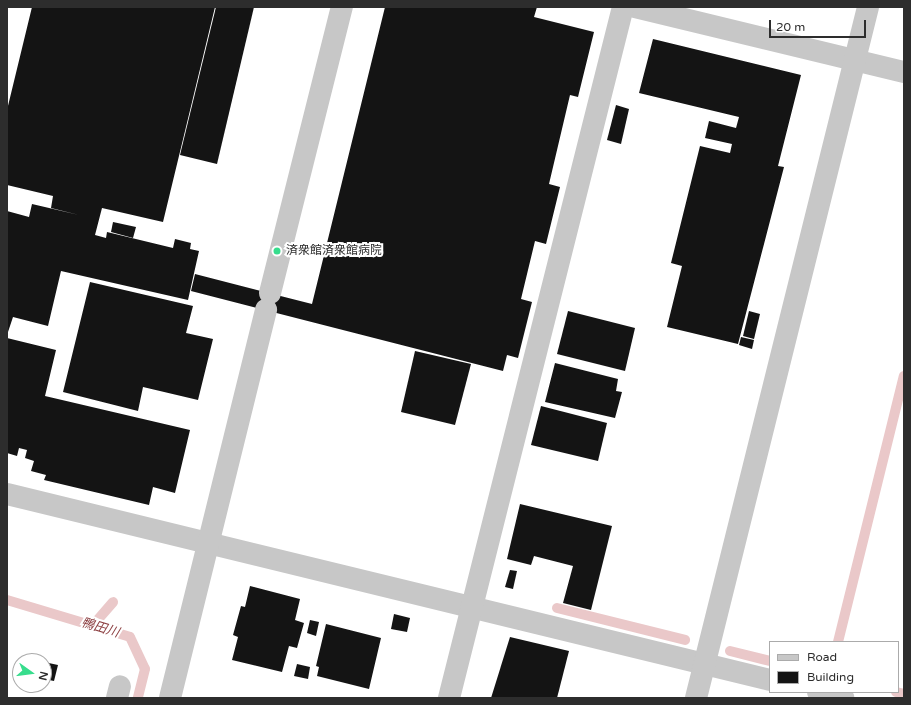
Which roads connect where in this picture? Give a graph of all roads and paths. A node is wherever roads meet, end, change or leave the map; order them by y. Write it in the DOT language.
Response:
graph roads {
  1 [pos="342,7"];
  2 [pos="623,7"];
  3 [pos="636,7"];
  4 [pos="868,7"];
  5 [pos="855,60"];
  6 [pos="904,72"];
  7 [pos="7,494"];
  8 [pos="208,543"];
  9 [pos="471,607"];
  10 [pos="704,664"];
  11 [pos="769,680"];
  12 [pos="822,693"];
  13 [pos="170,698"];
  14 [pos="449,698"];
  15 [pos="696,698"];
  16 [pos="843,698"];
  1 -- 8 [label="street"];
  2 -- 9 [label="street"];
  3 -- 5 [label="street"];
  4 -- 5 [label="street"];
  5 -- 6 [label="street"];
  5 -- 10 [label="street"];
  7 -- 8 [label="street"];
  8 -- 9 [label="street"];
  8 -- 13 [label="street"];
  9 -- 10 [label="street"];
  9 -- 14 [label="street"];
  10 -- 11 [label="street"];
  10 -- 15 [label="street"];
  12 -- 16 [label="street"];
}
